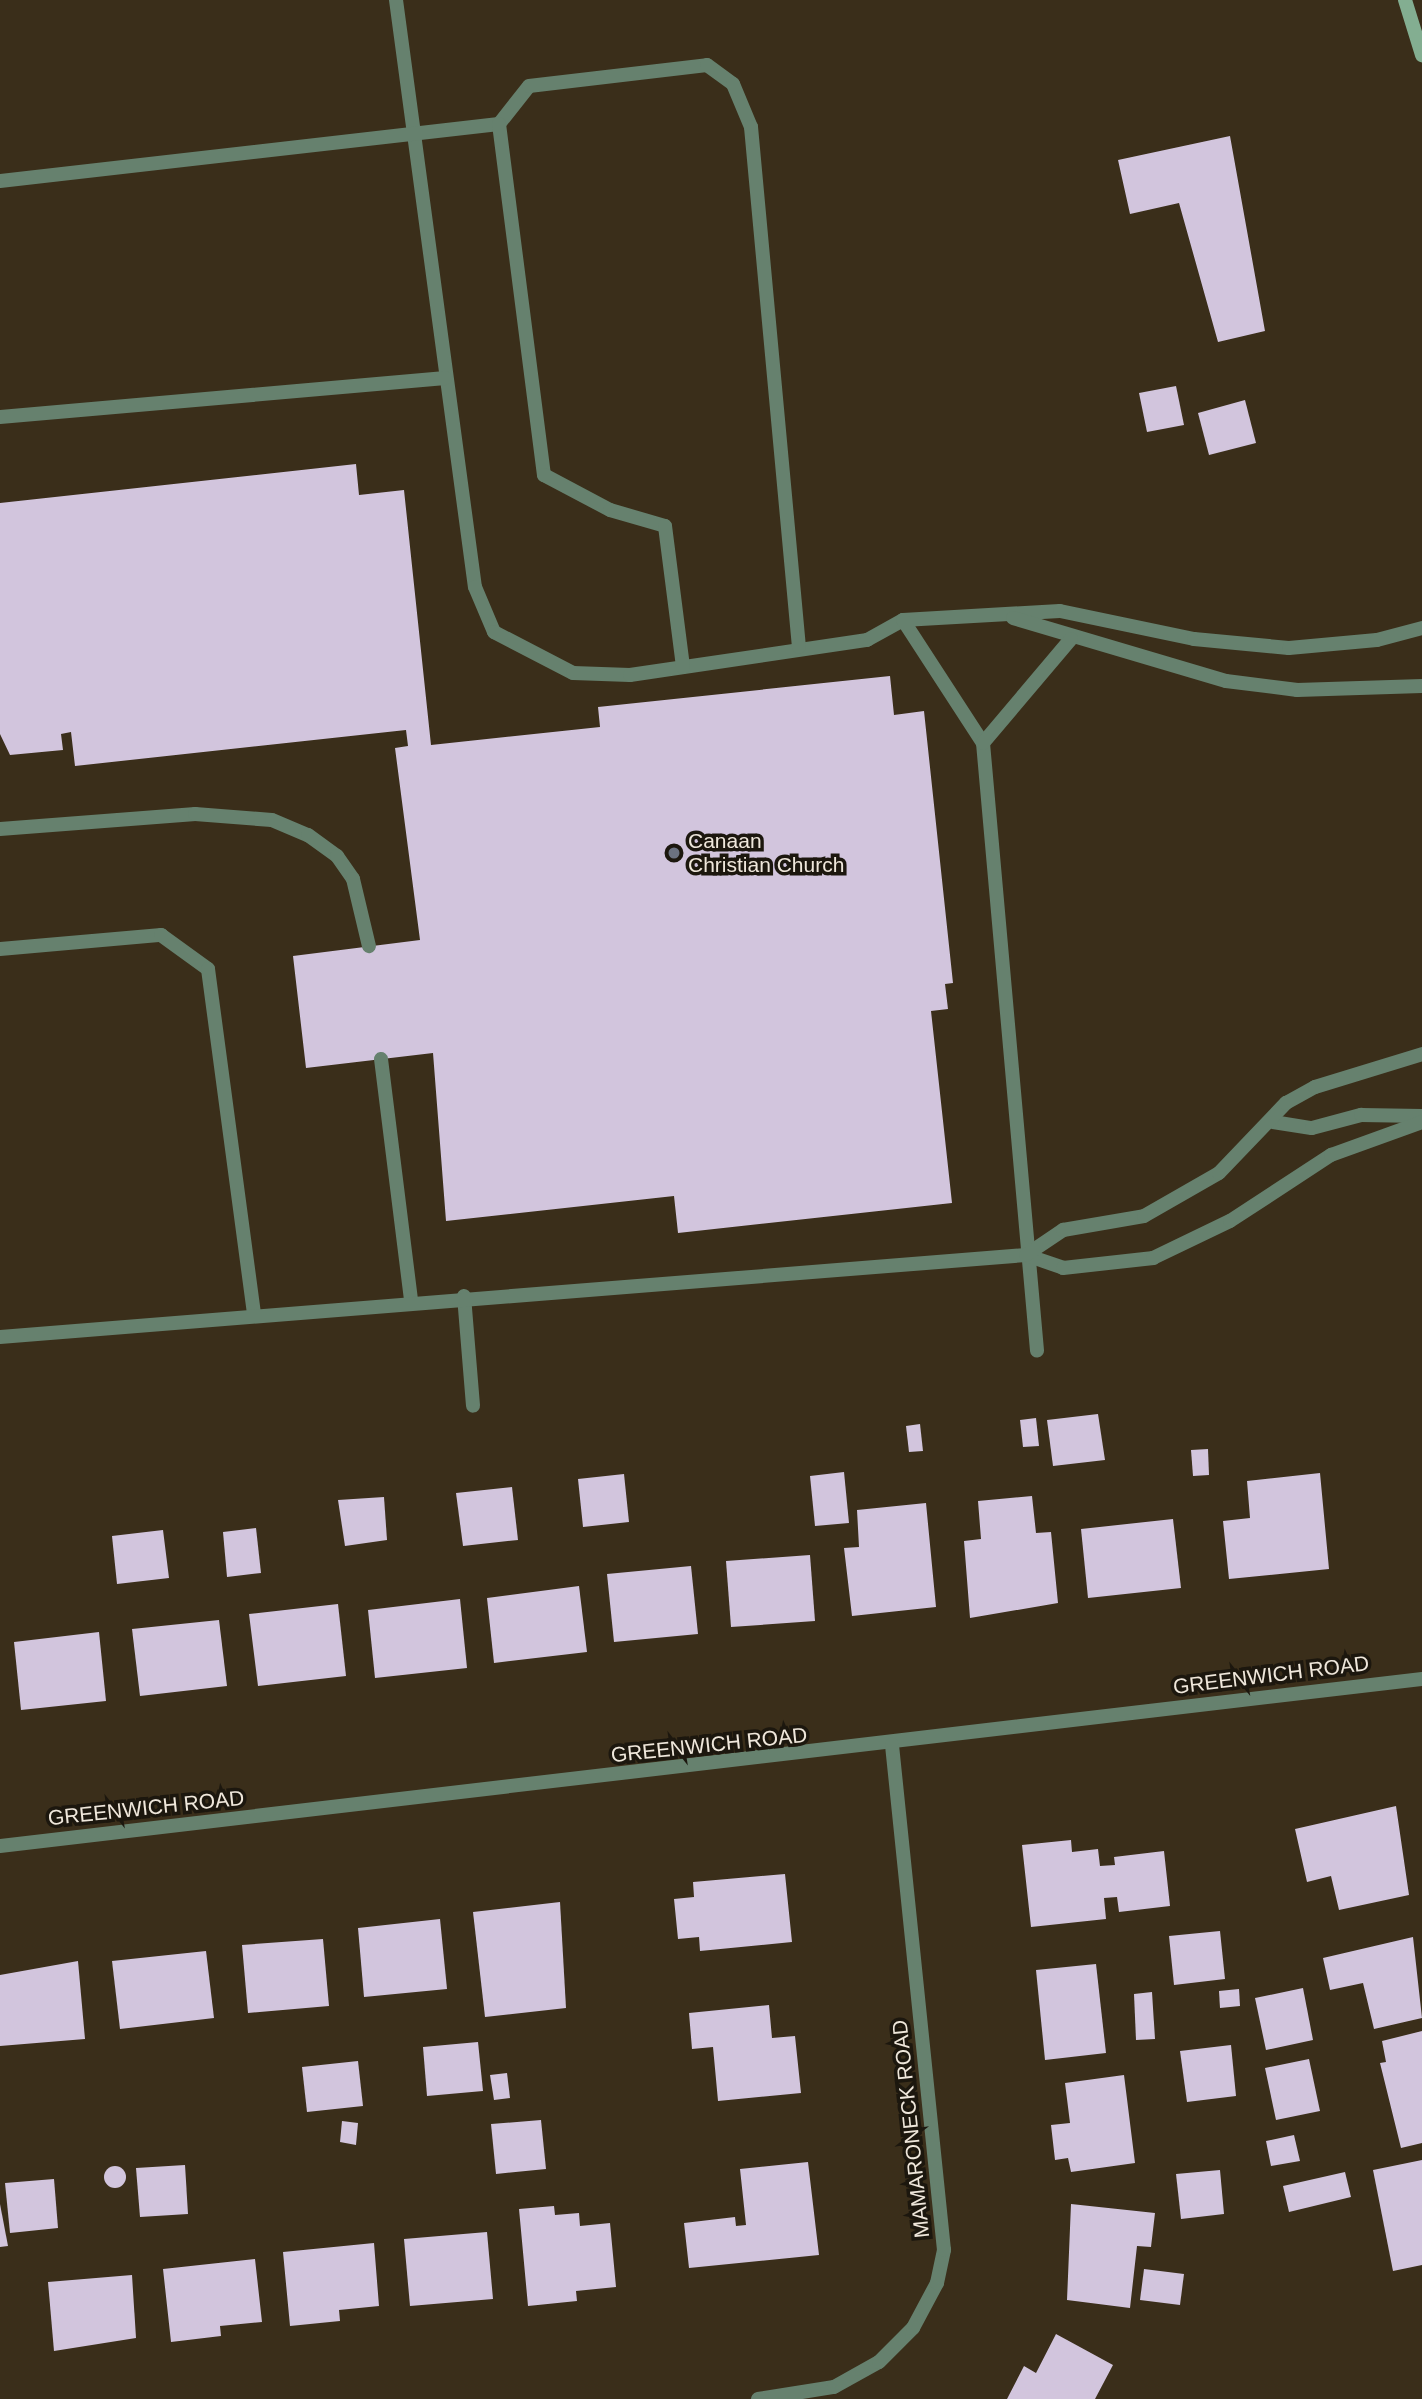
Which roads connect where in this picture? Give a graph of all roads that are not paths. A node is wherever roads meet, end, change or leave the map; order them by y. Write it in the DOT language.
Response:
graph roads {
  1 [pos="396,0"];
  2 [pos="1405,0"];
  3 [pos="1422,55"];
  4 [pos="499,124"];
  5 [pos="415,132"];
  6 [pos="0,181"];
  7 [pos="445,378"];
  8 [pos="0,418"];
  9 [pos="1012,617"];
  10 [pos="902,620"];
  11 [pos="1422,628"];
  12 [pos="1071,639"];
  13 [pos="799,647"];
  14 [pos="683,667"];
  15 [pos="1422,686"];
  16 [pos="983,743"];
  17 [pos="0,830"];
  18 [pos="369,946"];
  19 [pos="0,948"];
  20 [pos="1422,1054"];
  21 [pos="381,1059"];
  22 [pos="1422,1116"];
  23 [pos="1273,1122"];
  24 [pos="1422,1122"];
  25 [pos="1026,1255"];
  26 [pos="464,1296"];
  27 [pos="411,1300"];
  28 [pos="254,1314"];
  29 [pos="0,1337"];
  30 [pos="1037,1351"];
  31 [pos="473,1406"];
  32 [pos="1422,1679"];
  33 [pos="892,1745"];
  34 [pos="0,1846"];
  35 [pos="758,2399"];
  1 -- 5 [label="street"];
  2 -- 3 [label="main road"];
  4 -- 5 [label="street"];
  4 -- 13 [label="street"];
  4 -- 14 [label="street"];
  5 -- 6 [label="street"];
  5 -- 7 [label="street"];
  7 -- 8 [label="street"];
  7 -- 14 [label="street"];
  9 -- 10 [label="street"];
  9 -- 11 [label="street"];
  9 -- 12 [label="street"];
  10 -- 13 [label="street"];
  10 -- 16 [label="street"];
  12 -- 15 [label="street"];
  12 -- 16 [label="street"];
  13 -- 14 [label="street"];
  16 -- 25 [label="street"];
  17 -- 18 [label="street"];
  19 -- 28 [label="street"];
  20 -- 23 [label="street"];
  21 -- 27 [label="street"];
  22 -- 23 [label="street"];
  23 -- 25 [label="street"];
  24 -- 25 [label="street"];
  25 -- 26 [label="street"];
  25 -- 30 [label="street"];
  26 -- 27 [label="street"];
  26 -- 31 [label="street"];
  27 -- 28 [label="street"];
  28 -- 29 [label="street"];
  32 -- 33 [label="street, GREENWICH ROAD"];
  33 -- 34 [label="street, GREENWICH ROAD"];
  33 -- 35 [label="street, MAMARONECK ROAD"];
}
